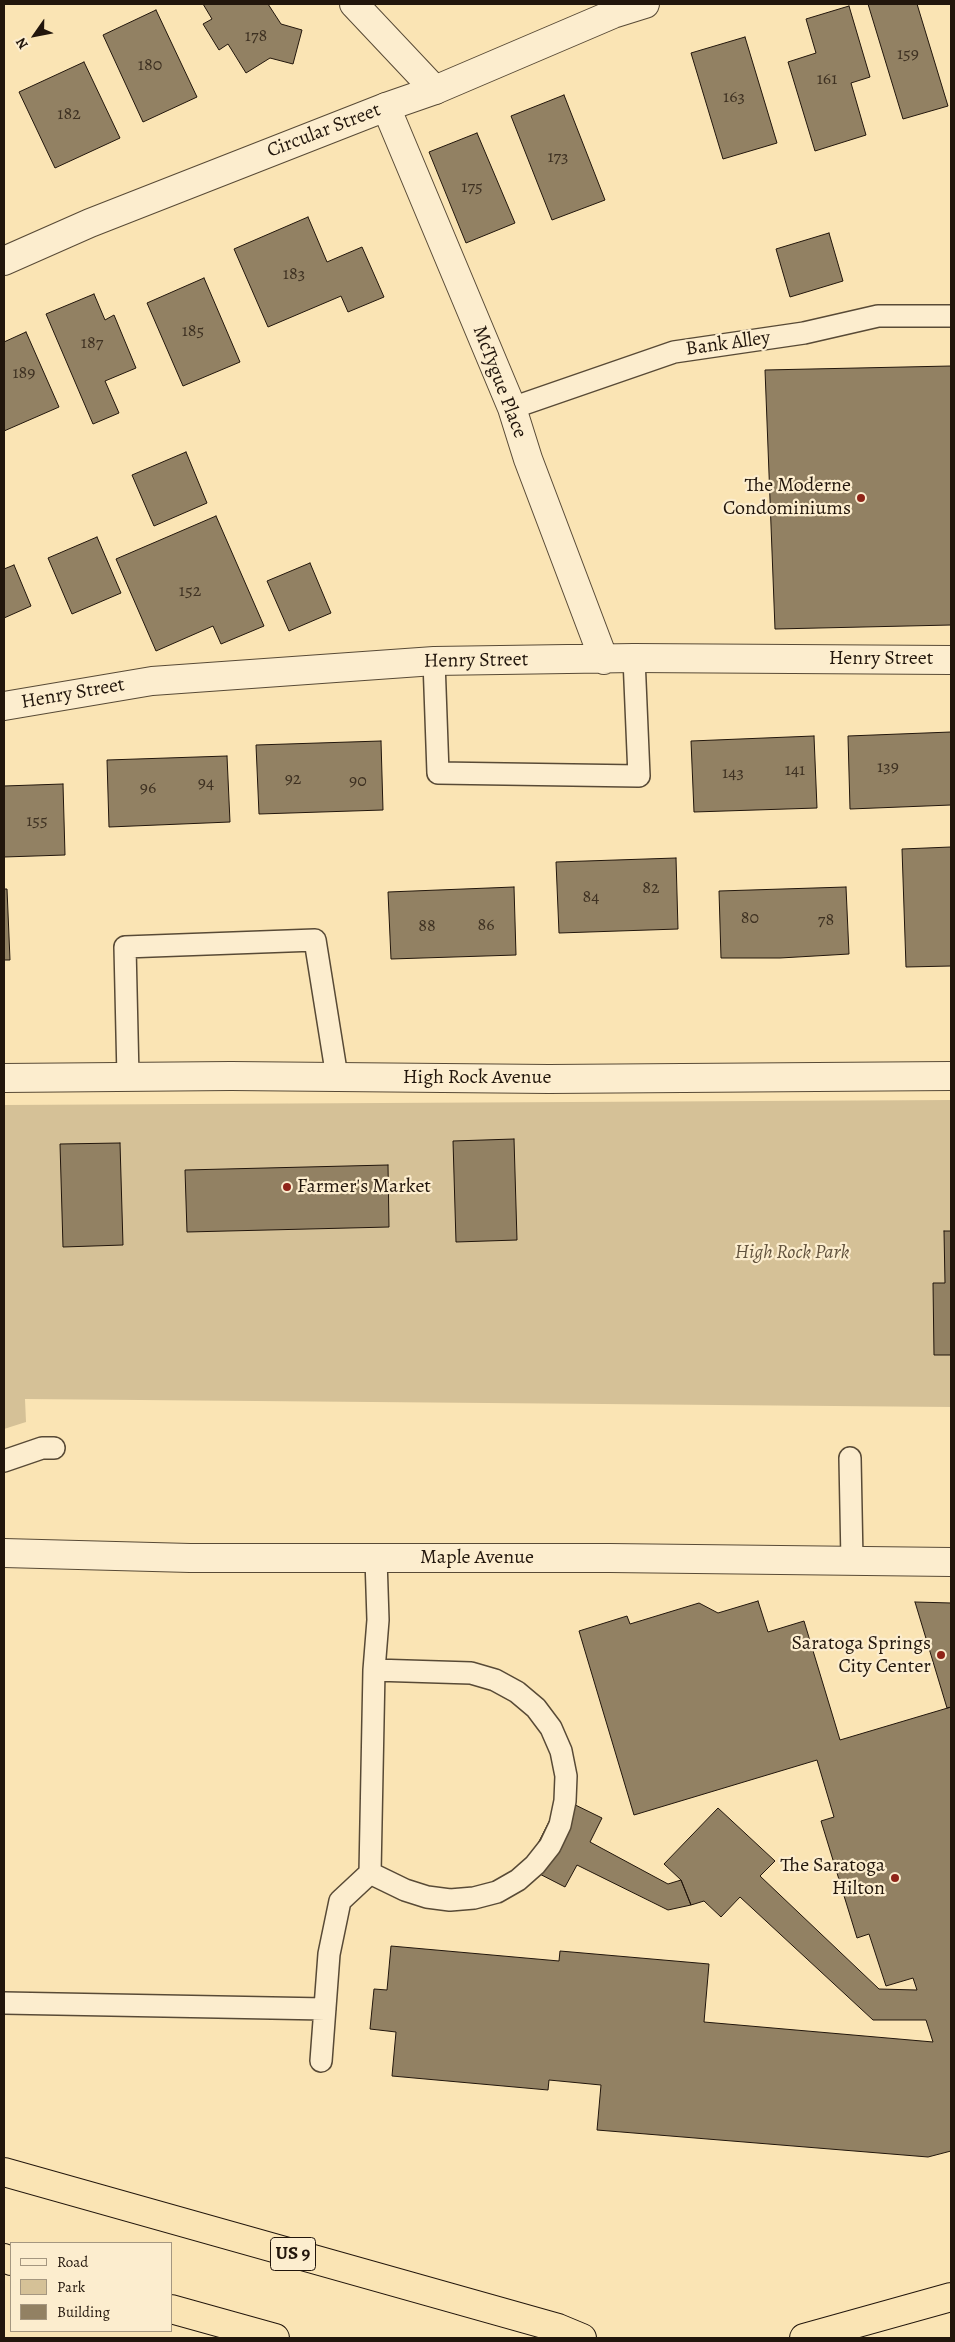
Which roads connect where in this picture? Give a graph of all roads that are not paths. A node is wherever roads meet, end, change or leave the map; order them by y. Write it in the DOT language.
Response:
graph roads {
  1 [pos="354,4"];
  2 [pos="645,4"];
  3 [pos="435,90"];
  4 [pos="386,107"];
  5 [pos="4,261"];
  6 [pos="951,316"];
  7 [pos="512,408"];
  8 [pos="634,658"];
  9 [pos="604,660"];
  10 [pos="951,660"];
  11 [pos="434,661"];
  12 [pos="4,706"];
  13 [pos="951,1076"];
  14 [pos="128,1077"];
  15 [pos="337,1077"];
  16 [pos="4,1078"];
  17 [pos="54,1448"];
  18 [pos="850,1458"];
  19 [pos="4,1461"];
  20 [pos="4,1553"];
  21 [pos="376,1559"];
  22 [pos="852,1561"];
  23 [pos="951,1562"];
  24 [pos="374,1670"];
  25 [pos="370,1873"];
  26 [pos="4,2003"];
  27 [pos="325,2009"];
  28 [pos="321,2061"];
  29 [pos="4,2172"];
  30 [pos="951,2298"];
  31 [pos="172,2309"];
  32 [pos="275,2338"];
  33 [pos="582,2338"];
  34 [pos="804,2338"];
  1 -- 3 [label="street"];
  2 -- 3 [label="street, Circular Street"];
  3 -- 4 [label="street, Circular Street"];
  4 -- 5 [label="street, Circular Street"];
  4 -- 7 [label="street, McTygue Place"];
  6 -- 7 [label="lane, Bank Alley"];
  7 -- 9 [label="street, McTygue Place"];
  8 -- 9 [label="street, Henry Street"];
  8 -- 10 [label="street, Henry Street"];
  8 -- 11 [label="lane"];
  9 -- 11 [label="street, Henry Street"];
  11 -- 12 [label="street, Henry Street"];
  13 -- 15 [label="street, High Rock Avenue"];
  14 -- 15 [label="street, High Rock Avenue"];
  14 -- 15 [label="lane"];
  14 -- 16 [label="street, High Rock Avenue"];
  17 -- 19 [label="lane"];
  18 -- 22 [label="lane"];
  20 -- 21 [label="street, Maple Avenue"];
  21 -- 22 [label="street, Maple Avenue"];
  21 -- 24 [label="lane"];
  22 -- 23 [label="street, Maple Avenue"];
  24 -- 25 [label="lane"];
  24 -- 25 [label="lane"];
  25 -- 27 [label="lane"];
  26 -- 27 [label="lane"];
  27 -- 28 [label="lane"];
  29 -- 33 [label="highway, US 9"];
  30 -- 34 [label="highway"];
  31 -- 32 [label="highway"];
}
